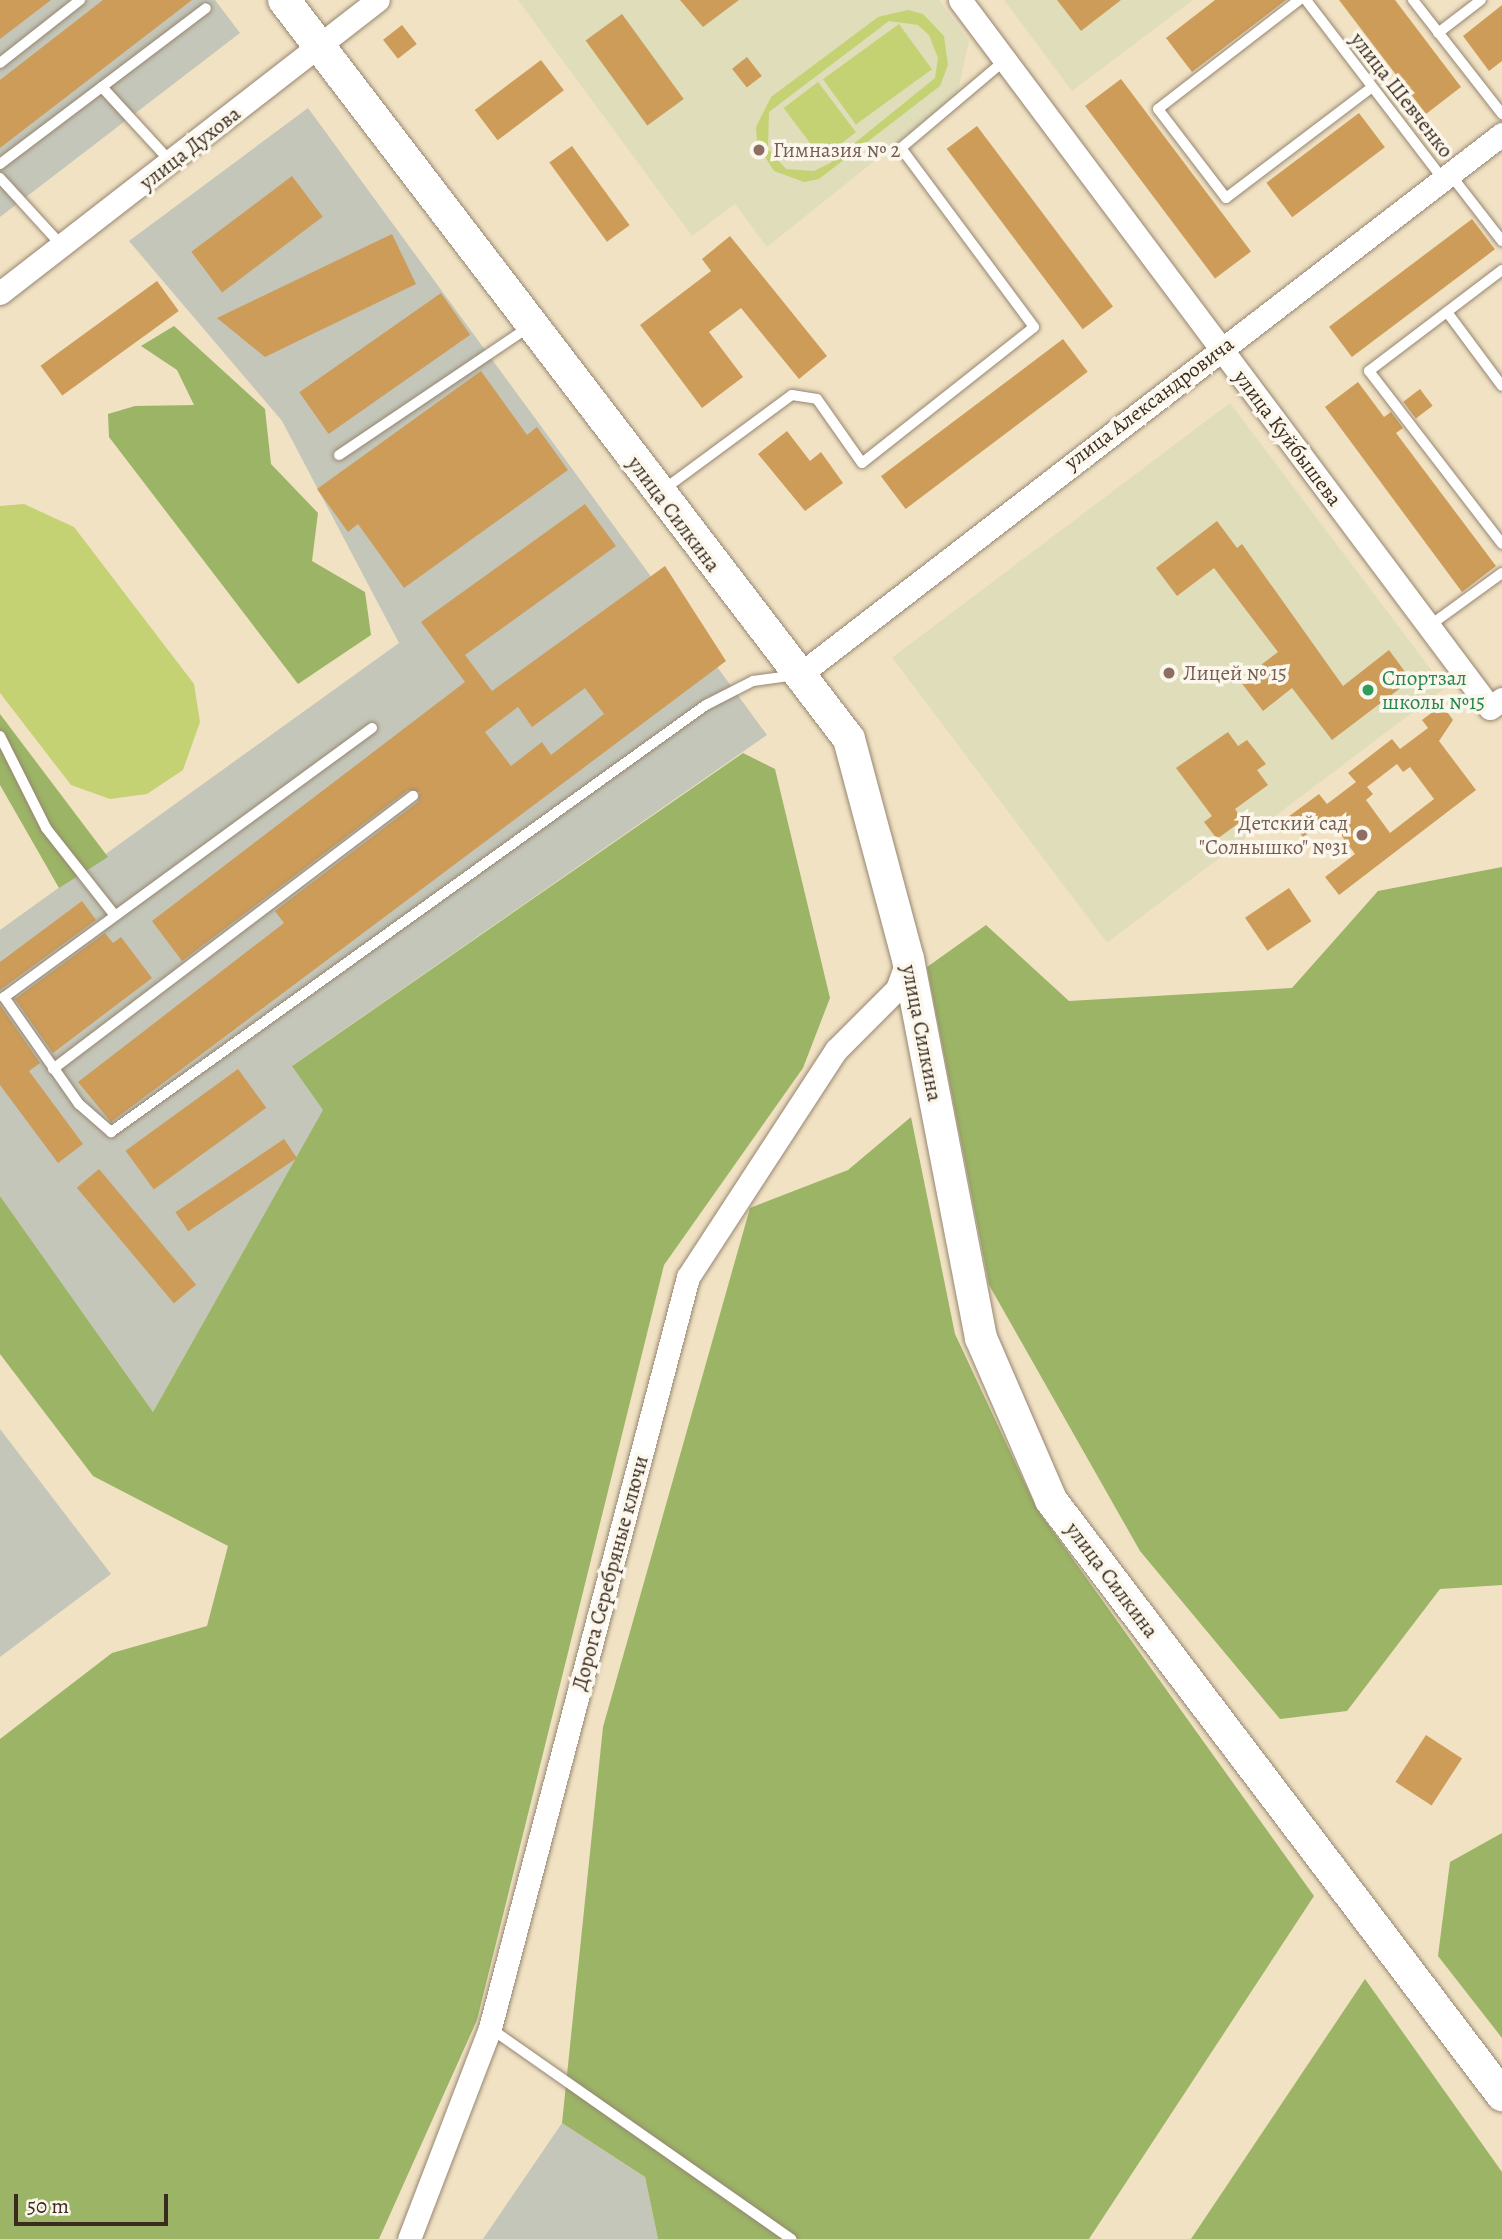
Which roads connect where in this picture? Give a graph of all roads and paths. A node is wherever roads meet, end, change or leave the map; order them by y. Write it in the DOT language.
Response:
graph roads {
  1 [pos="80,0"];
  2 [pos="284,0"];
  3 [pos="378,0"];
  4 [pos="960,0"];
  5 [pos="1299,0"];
  6 [pos="1306,0"];
  7 [pos="1413,0"];
  8 [pos="1482,0"];
  9 [pos="206,8"];
  10 [pos="1438,33"];
  11 [pos="320,47"];
  12 [pos="1005,60"];
  13 [pos="0,63"];
  14 [pos="102,86"];
  15 [pos="1372,87"];
  16 [pos="1502,114"];
  17 [pos="1502,134"];
  18 [pos="171,162"];
  19 [pos="0,164"];
  20 [pos="1447,177"];
  21 [pos="0,178"];
  22 [pos="1502,240"];
  23 [pos="62,246"];
  24 [pos="1502,270"];
  25 [pos="2,289"];
  26 [pos="1447,312"];
  27 [pos="532,325"];
  28 [pos="1220,349"];
  29 [pos="1502,386"];
  30 [pos="339,455"];
  31 [pos="659,494"];
  32 [pos="1502,544"];
  33 [pos="1502,573"];
  34 [pos="1429,626"];
  35 [pos="799,675"];
  36 [pos="1496,703"];
  37 [pos="372,728"];
  38 [pos="0,736"];
  39 [pos="413,796"];
  40 [pos="113,913"];
  41 [pos="908,959"];
  42 [pos="53,1069"];
  43 [pos="490,2028"];
  44 [pos="1502,2095"];
  45 [pos="408,2239"];
  46 [pos="791,2239"];
  1 -- 13 [label="lane"];
  2 -- 11 [label="main road, улица Силкина"];
  3 -- 11 [label="street, улица Духова"];
  4 -- 12 [label="street, улица Куйбышева"];
  5 -- 15 [label="lane"];
  6 -- 15 [label="lane, улица Шевченко"];
  7 -- 10 [label="lane"];
  8 -- 10 [label="lane"];
  9 -- 14 [label="lane"];
  10 -- 16 [label="lane"];
  11 -- 18 [label="street, улица Духова"];
  11 -- 27 [label="main road, улица Силкина"];
  12 -- 28 [label="street, улица Куйбышева"];
  12 -- 31 [label="lane"];
  14 -- 18 [label="lane"];
  14 -- 19 [label="lane"];
  15 -- 20 [label="lane, улица Шевченко"];
  17 -- 20 [label="street, улица Александровича"];
  18 -- 23 [label="street, улица Духова"];
  20 -- 22 [label="lane, улица Шевченко"];
  20 -- 28 [label="street, улица Александровича"];
  21 -- 23 [label="lane"];
  23 -- 25 [label="street, улица Духова"];
  24 -- 26 [label="lane"];
  26 -- 29 [label="lane"];
  26 -- 32 [label="lane"];
  27 -- 30 [label="lane"];
  27 -- 31 [label="main road, улица Силкина"];
  28 -- 34 [label="street, улица Куйбышева"];
  28 -- 35 [label="street, улица Александровича"];
  31 -- 35 [label="main road, улица Силкина"];
  33 -- 34 [label="lane"];
  34 -- 36 [label="street, улица Куйбышева"];
  35 -- 41 [label="main road, улица Силкина"];
  35 -- 42 [label="lane"];
  37 -- 40 [label="lane"];
  38 -- 40 [label="lane"];
  39 -- 42 [label="lane"];
  40 -- 42 [label="lane"];
  41 -- 43 [label="street, Дорога Серебряные ключи"];
  41 -- 44 [label="main road, улица Силкина"];
  43 -- 45 [label="street, Дорога Серебряные ключи"];
  43 -- 46 [label="lane"];
}
